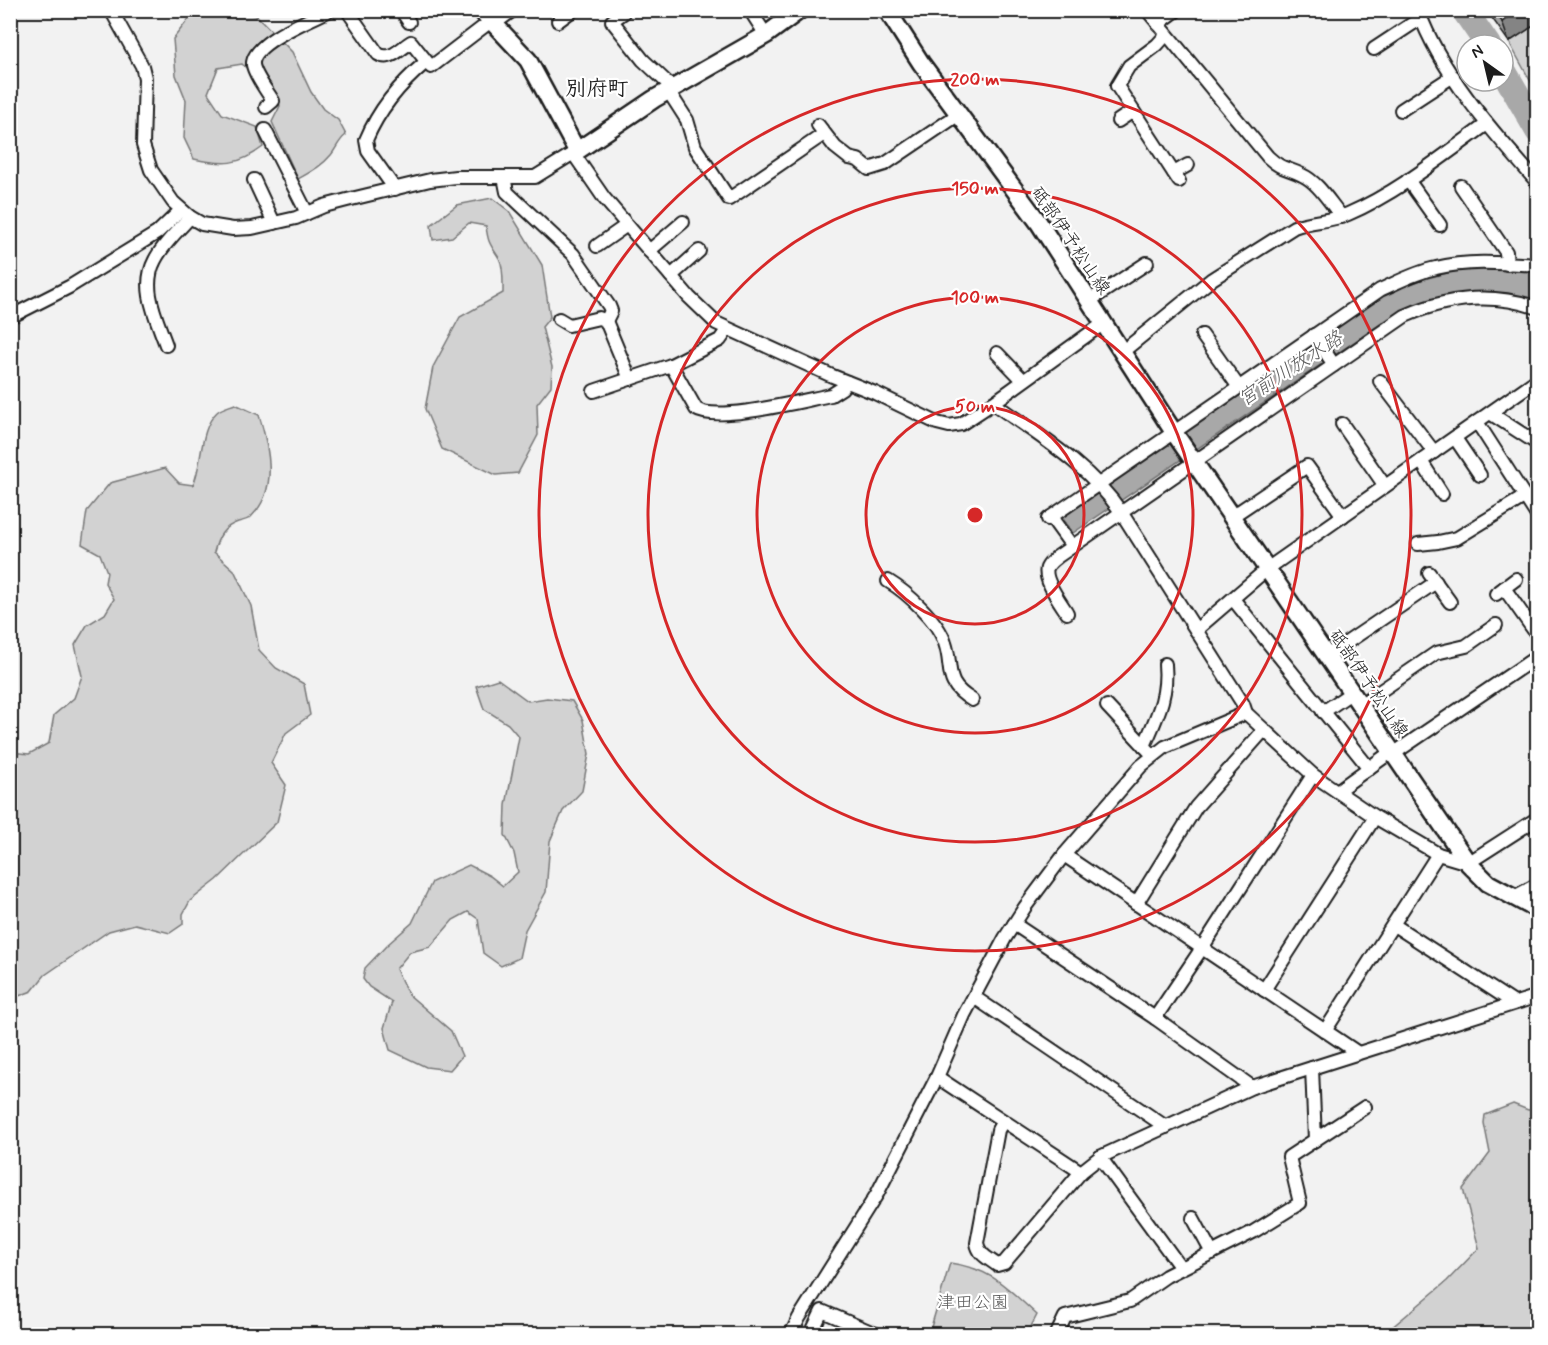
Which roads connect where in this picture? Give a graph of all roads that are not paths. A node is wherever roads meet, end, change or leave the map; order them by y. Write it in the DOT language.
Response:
graph roads {
  1 [pos="111,10"];
  2 [pos="330,10"];
  3 [pos="347,10"];
  4 [pos="401,10"];
  5 [pos="513,10"];
  6 [pos="750,10"];
  7 [pos="800,10"];
  8 [pos="887,10"];
  9 [pos="1147,10"];
  10 [pos="1177,10"];
  11 [pos="623,13"];
  12 [pos="1419,14"];
  13 [pos="488,19"];
  14 [pos="408,22"];
  15 [pos="1158,24"];
  16 [pos="766,35"];
  17 [pos="1166,35"];
  18 [pos="1374,49"];
  19 [pos="426,62"];
  20 [pos="1453,76"];
  21 [pos="671,91"];
  22 [pos="266,107"];
  23 [pos="1401,110"];
  24 [pos="1133,111"];
  25 [pos="959,114"];
  26 [pos="1118,121"];
  27 [pos="1487,124"];
  28 [pos="265,130"];
  29 [pos="575,152"];
  30 [pos="1188,165"];
  31 [pos="504,177"];
  32 [pos="254,180"];
  33 [pos="1408,180"];
  34 [pos="1538,183"];
  35 [pos="1461,186"];
  36 [pos="395,189"];
  37 [pos="307,213"];
  38 [pos="1496,213"];
  39 [pos="185,214"];
  40 [pos="1341,217"];
  41 [pos="1484,220"];
  42 [pos="683,222"];
  43 [pos="274,223"];
  44 [pos="627,225"];
  45 [pos="1440,225"];
  46 [pos="597,246"];
  47 [pos="649,251"];
  48 [pos="699,251"];
  49 [pos="1147,263"];
  50 [pos="1508,264"];
  51 [pos="1538,265"];
  52 [pos="671,276"];
  53 [pos="1089,301"];
  54 [pos="1538,308"];
  55 [pos="10,317"];
  56 [pos="559,319"];
  57 [pos="606,321"];
  58 [pos="1104,323"];
  59 [pos="727,330"];
  60 [pos="1202,335"];
  61 [pos="1315,337"];
  62 [pos="166,345"];
  63 [pos="1122,352"];
  64 [pos="997,353"];
  65 [pos="1332,363"];
  66 [pos="671,365"];
  67 [pos="630,379"];
  68 [pos="1538,379"];
  69 [pos="1023,380"];
  70 [pos="1380,381"];
  71 [pos="847,382"];
  72 [pos="1238,387"];
  73 [pos="594,391"];
  74 [pos="993,404"];
  75 [pos="1490,413"];
  76 [pos="1477,422"];
  77 [pos="1342,424"];
  78 [pos="1174,433"];
  79 [pos="1455,438"];
  80 [pos="1538,444"];
  81 [pos="1434,452"];
  82 [pos="1192,459"];
  83 [pos="1420,462"];
  84 [pos="1480,475"];
  85 [pos="1100,485"];
  86 [pos="1385,486"];
  87 [pos="1442,494"];
  88 [pos="1524,496"];
  89 [pos="1120,510"];
  90 [pos="1342,516"];
  91 [pos="1231,517"];
  92 [pos="1538,517"];
  93 [pos="1070,544"];
  94 [pos="1418,544"];
  95 [pos="1267,569"];
  96 [pos="1516,579"];
  97 [pos="888,581"];
  98 [pos="1233,598"];
  99 [pos="1450,602"];
  100 [pos="1067,613"];
  101 [pos="1496,625"];
  102 [pos="1196,630"];
  103 [pos="1538,636"];
  104 [pos="1327,656"];
  105 [pos="1538,656"];
  106 [pos="1165,664"];
  107 [pos="1355,699"];
  108 [pos="972,700"];
  109 [pos="1107,706"];
  110 [pos="1323,712"];
  111 [pos="1246,713"];
  112 [pos="1264,730"];
  113 [pos="1144,746"];
  114 [pos="1392,753"];
  115 [pos="1153,756"];
  116 [pos="1369,768"];
  117 [pos="1313,775"];
  118 [pos="1337,791"];
  119 [pos="1375,817"];
  120 [pos="1538,818"];
  121 [pos="1438,854"];
  122 [pos="1064,855"];
  123 [pos="1468,863"];
  124 [pos="1538,884"];
  125 [pos="1514,897"];
  126 [pos="1136,904"];
  127 [pos="1538,910"];
  128 [pos="1014,924"];
  129 [pos="1394,924"];
  130 [pos="1202,948"];
  131 [pos="1264,990"];
  132 [pos="1538,996"];
  133 [pos="974,997"];
  134 [pos="1514,1003"];
  135 [pos="1155,1018"];
  136 [pos="1325,1031"];
  137 [pos="1358,1053"];
  138 [pos="1312,1068"];
  139 [pos="937,1077"];
  140 [pos="1252,1087"];
  141 [pos="1365,1107"];
  142 [pos="1003,1121"];
  143 [pos="1166,1127"];
  144 [pos="1315,1140"];
  145 [pos="1100,1157"];
  146 [pos="1081,1172"];
  147 [pos="1193,1218"];
  148 [pos="1212,1252"];
  149 [pos="1182,1268"];
  150 [pos="812,1298"];
  151 [pos="822,1311"];
  152 [pos="791,1335"];
  153 [pos="811,1335"];
  154 [pos="876,1335"];
  155 [pos="1057,1335"];
  1 -- 39 [label="street"];
  2 -- 22 [label="street"];
  3 -- 19 [label="street"];
  4 -- 14 [label="street"];
  5 -- 13 [label="street"];
  6 -- 16 [label="street"];
  7 -- 16 [label="main road"];
  8 -- 25 [label="main road, 砥部伊予松山線"];
  9 -- 15 [label="street"];
  10 -- 15 [label="street"];
  11 -- 21 [label="street"];
  12 -- 18 [label="street"];
  12 -- 20 [label="street"];
  13 -- 19 [label="street"];
  13 -- 29 [label="main road"];
  15 -- 17 [label="street"];
  16 -- 21 [label="main road"];
  17 -- 24 [label="street"];
  17 -- 40 [label="street"];
  19 -- 36 [label="street"];
  20 -- 23 [label="street"];
  20 -- 27 [label="street"];
  21 -- 25 [label="street"];
  21 -- 29 [label="main road"];
  24 -- 26 [label="street"];
  24 -- 30 [label="street"];
  25 -- 53 [label="main road, 砥部伊予松山線"];
  27 -- 33 [label="street"];
  27 -- 34 [label="street"];
  28 -- 37 [label="street"];
  29 -- 31 [label="street"];
  29 -- 44 [label="street"];
  31 -- 36 [label="street"];
  31 -- 57 [label="street"];
  32 -- 43 [label="street"];
  33 -- 40 [label="street"];
  33 -- 45 [label="street"];
  35 -- 41 [label="street"];
  36 -- 37 [label="street"];
  37 -- 43 [label="street"];
  38 -- 41 [label="street"];
  39 -- 43 [label="street"];
  39 -- 55 [label="street"];
  39 -- 62 [label="street"];
  40 -- 63 [label="street"];
  41 -- 50 [label="street"];
  42 -- 47 [label="street"];
  44 -- 46 [label="street"];
  44 -- 47 [label="street"];
  47 -- 52 [label="street"];
  48 -- 52 [label="street"];
  49 -- 53 [label="street"];
  50 -- 51 [label="street"];
  50 -- 61 [label="street"];
  52 -- 59 [label="street"];
  53 -- 58 [label="main road, 砥部伊予松山線"];
  54 -- 65 [label="street"];
  56 -- 57 [label="street"];
  57 -- 67 [label="street"];
  58 -- 63 [label="main road, 砥部伊予松山線"];
  58 -- 69 [label="street"];
  59 -- 66 [label="street"];
  59 -- 71 [label="street"];
  60 -- 72 [label="street"];
  61 -- 65 [label="street"];
  61 -- 72 [label="street"];
  63 -- 78 [label="main road, 砥部伊予松山線"];
  64 -- 69 [label="street"];
  65 -- 82 [label="street"];
  66 -- 67 [label="street"];
  66 -- 71 [label="street"];
  67 -- 73 [label="street"];
  68 -- 75 [label="street"];
  69 -- 74 [label="street"];
  70 -- 81 [label="street"];
  71 -- 74 [label="street"];
  72 -- 78 [label="street"];
  74 -- 85 [label="street"];
  75 -- 76 [label="street"];
  75 -- 80 [label="street"];
  76 -- 79 [label="street"];
  76 -- 88 [label="street"];
  77 -- 86 [label="street"];
  78 -- 82 [label="main road, 砥部伊予松山線"];
  78 -- 85 [label="street"];
  79 -- 81 [label="street"];
  79 -- 84 [label="street"];
  81 -- 83 [label="street"];
  82 -- 89 [label="street"];
  82 -- 91 [label="main road, 砥部伊予松山線"];
  83 -- 86 [label="street"];
  83 -- 87 [label="street"];
  85 -- 89 [label="street"];
  85 -- 93 [label="street"];
  86 -- 90 [label="street"];
  88 -- 92 [label="street"];
  88 -- 94 [label="street"];
  89 -- 93 [label="street"];
  89 -- 102 [label="street"];
  90 -- 91 [label="street"];
  90 -- 95 [label="street"];
  91 -- 95 [label="main road, 砥部伊予松山線"];
  93 -- 100 [label="street"];
  95 -- 98 [label="street"];
  95 -- 104 [label="main road, 砥部伊予松山線"];
  96 -- 103 [label="street"];
  97 -- 108 [label="street"];
  98 -- 102 [label="street"];
  98 -- 110 [label="street"];
  99 -- 104 [label="street"];
  101 -- 107 [label="street"];
  102 -- 111 [label="street"];
  104 -- 107 [label="main road, 砥部伊予松山線"];
  105 -- 114 [label="street"];
  106 -- 113 [label="street"];
  107 -- 110 [label="street"];
  107 -- 114 [label="main road, 砥部伊予松山線"];
  109 -- 113 [label="street"];
  110 -- 116 [label="street"];
  111 -- 112 [label="street"];
  111 -- 115 [label="street"];
  112 -- 117 [label="street"];
  112 -- 126 [label="street"];
  113 -- 115 [label="street"];
  114 -- 116 [label="street"];
  114 -- 123 [label="main road, 砥部伊予松山線"];
  115 -- 122 [label="street"];
  116 -- 118 [label="street"];
  117 -- 118 [label="street"];
  117 -- 130 [label="street"];
  118 -- 119 [label="street"];
  119 -- 121 [label="street"];
  119 -- 131 [label="street"];
  120 -- 123 [label="street"];
  121 -- 123 [label="street"];
  121 -- 129 [label="street"];
  122 -- 126 [label="street"];
  122 -- 128 [label="street"];
  123 -- 125 [label="main road, 砥部伊予松山線"];
  124 -- 125 [label="street"];
  125 -- 127 [label="main road, 砥部伊予松山線"];
  126 -- 130 [label="street"];
  128 -- 133 [label="street"];
  128 -- 135 [label="street"];
  129 -- 134 [label="street"];
  129 -- 136 [label="street"];
  130 -- 131 [label="street"];
  130 -- 135 [label="street"];
  131 -- 136 [label="street"];
  132 -- 134 [label="street"];
  133 -- 139 [label="street"];
  133 -- 143 [label="street"];
  134 -- 137 [label="street"];
  135 -- 140 [label="street"];
  136 -- 137 [label="street"];
  137 -- 138 [label="street"];
  138 -- 140 [label="street"];
  138 -- 144 [label="street"];
  139 -- 142 [label="street"];
  139 -- 150 [label="street"];
  140 -- 143 [label="street"];
  141 -- 144 [label="street"];
  142 -- 146 [label="street"];
  142 -- 146 [label="street"];
  143 -- 145 [label="street"];
  144 -- 148 [label="street"];
  145 -- 146 [label="street"];
  145 -- 149 [label="street"];
  147 -- 148 [label="street"];
  148 -- 149 [label="street"];
  149 -- 155 [label="street"];
  150 -- 151 [label="street"];
  150 -- 152 [label="street"];
  151 -- 153 [label="street"];
  151 -- 154 [label="street"];
}
